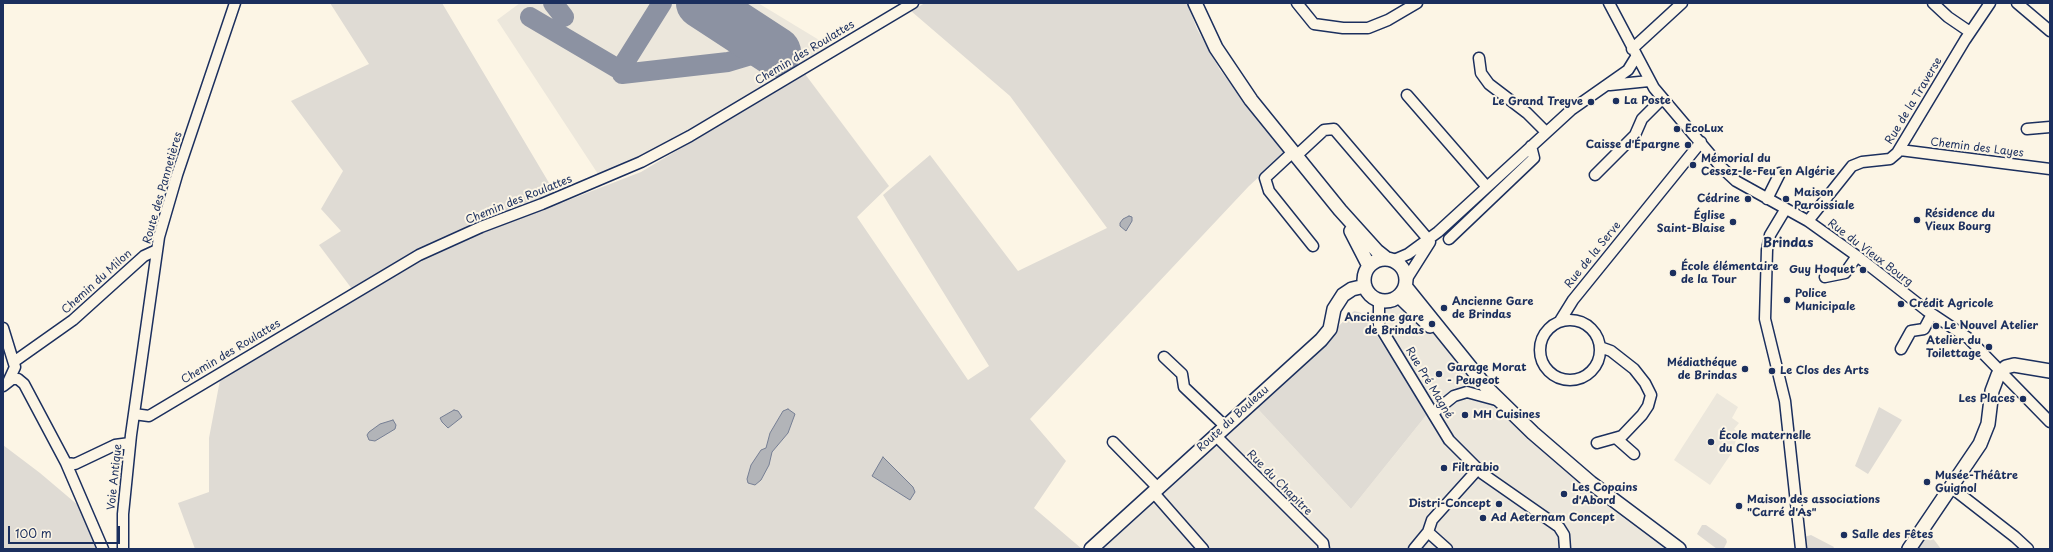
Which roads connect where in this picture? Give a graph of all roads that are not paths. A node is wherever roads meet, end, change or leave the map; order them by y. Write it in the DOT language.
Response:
graph roads {
  1 [pos="235,3"];
  2 [pos="913,3"];
  3 [pos="1195,3"];
  4 [pos="1297,3"];
  5 [pos="1417,3"];
  6 [pos="1609,3"];
  7 [pos="1682,3"];
  8 [pos="1933,3"];
  9 [pos="1990,3"];
  10 [pos="2017,3"];
  11 [pos="2050,31"];
  12 [pos="1970,32"];
  13 [pos="1634,53"];
  14 [pos="1479,58"];
  15 [pos="1622,75"];
  16 [pos="1647,77"];
  17 [pos="1606,86"];
  18 [pos="1407,95"];
  19 [pos="1662,99"];
  20 [pos="2050,127"];
  21 [pos="2027,129"];
  22 [pos="1546,132"];
  23 [pos="1701,142"];
  24 [pos="1531,146"];
  25 [pos="1900,150"];
  26 [pos="1294,154"];
  27 [pos="2050,169"];
  28 [pos="1780,173"];
  29 [pos="1595,174"];
  30 [pos="1487,187"];
  31 [pos="1767,199"];
  32 [pos="1340,210"];
  33 [pos="1785,210"];
  34 [pos="1808,221"];
  35 [pos="1438,232"];
  36 [pos="1428,239"];
  37 [pos="1449,239"];
  38 [pos="1313,246"];
  39 [pos="157,250"];
  40 [pos="1857,256"];
  41 [pos="1390,260"];
  42 [pos="1369,266"];
  43 [pos="1825,277"];
  44 [pos="1365,286"];
  45 [pos="1404,287"];
  46 [pos="1379,300"];
  47 [pos="1932,314"];
  48 [pos="1560,321"];
  49 [pos="3,328"];
  50 [pos="1600,347"];
  51 [pos="1901,349"];
  52 [pos="1164,357"];
  53 [pos="15,364"];
  54 [pos="2002,371"];
  55 [pos="2050,371"];
  56 [pos="22,382"];
  57 [pos="5,385"];
  58 [pos="28,393"];
  59 [pos="1500,401"];
  60 [pos="1433,413"];
  61 [pos="134,414"];
  62 [pos="2050,422"];
  63 [pos="1225,426"];
  64 [pos="1216,435"];
  65 [pos="131,438"];
  66 [pos="1616,439"];
  67 [pos="1113,442"];
  68 [pos="1597,443"];
  69 [pos="1634,454"];
  70 [pos="66,464"];
  71 [pos="1478,470"];
  72 [pos="1952,488"];
  73 [pos="1155,490"];
  74 [pos="1428,532"];
  75 [pos="103,549"];
  76 [pos="123,549"];
  77 [pos="1091,549"];
  78 [pos="1203,549"];
  79 [pos="1324,549"];
  80 [pos="1414,549"];
  81 [pos="1447,549"];
  82 [pos="1565,549"];
  83 [pos="1679,549"];
  84 [pos="1801,549"];
  85 [pos="1909,549"];
  86 [pos="2028,549"];
  1 -- 39 [label="street, Route des Pannetières"];
  2 -- 61 [label="street, Chemin des Roulattes"];
  3 -- 26 [label="main road"];
  4 -- 5 [label="street"];
  6 -- 13 [label="street, Rue du Vieux Bourg"];
  7 -- 13 [label="street"];
  8 -- 12 [label="street"];
  9 -- 12 [label="street, Rue de la Traverse"];
  10 -- 11 [label="street"];
  12 -- 25 [label="street, Rue de la Traverse"];
  13 -- 15 [label="street"];
  13 -- 16 [label="street, Rue du Vieux Bourg"];
  14 -- 22 [label="street"];
  15 -- 16 [label="street"];
  15 -- 17 [label="street"];
  16 -- 17 [label="street"];
  16 -- 19 [label="street, Rue du Vieux Bourg"];
  17 -- 22 [label="street"];
  18 -- 30 [label="street"];
  19 -- 23 [label="street, Rue du Vieux Bourg"];
  19 -- 29 [label="street"];
  20 -- 21 [label="street"];
  22 -- 24 [label="street"];
  23 -- 31 [label="street, Rue du Vieux Bourg"];
  23 -- 48 [label="street, Rue de la Serve"];
  24 -- 30 [label="street"];
  24 -- 37 [label="street"];
  25 -- 27 [label="street, Chemin des Layes"];
  25 -- 34 [label="street, Rue de la Traverse"];
  26 -- 32 [label="main road"];
  26 -- 36 [label="street"];
  26 -- 38 [label="street"];
  28 -- 31 [label="street"];
  30 -- 35 [label="street"];
  31 -- 33 [label="street, Rue du Vieux Bourg"];
  32 -- 41 [label="main road"];
  32 -- 42 [label="main road"];
  33 -- 34 [label="street, Rue du Vieux Bourg"];
  33 -- 84 [label="street"];
  34 -- 40 [label="street, Rue du Vieux Bourg"];
  35 -- 36 [label="street"];
  35 -- 45 [label="street"];
  36 -- 41 [label="street"];
  39 -- 53 [label="street, Chemin du Milon"];
  39 -- 61 [label="street, Route des Pannetières"];
  40 -- 43 [label="street"];
  40 -- 47 [label="street, Rue du Vieux Bourg"];
  41 -- 42 [label="main road"];
  41 -- 45 [label="main road"];
  42 -- 44 [label="main road"];
  44 -- 46 [label="main road"];
  44 -- 63 [label="main road, Route du Bouleau"];
  45 -- 46 [label="main road"];
  45 -- 59 [label="main road"];
  46 -- 60 [label="street, Rue Pré Magné"];
  47 -- 51 [label="street"];
  47 -- 54 [label="street, Rue du Vieux Bourg"];
  48 -- 50 [label="street"];
  48 -- 50 [label="street, Rue de la Serve"];
  49 -- 53 [label="street"];
  50 -- 66 [label="street"];
  52 -- 63 [label="street"];
  53 -- 56 [label="street"];
  53 -- 57 [label="street"];
  54 -- 55 [label="main road"];
  54 -- 62 [label="street, Rue du Vieux Bourg"];
  54 -- 72 [label="main road"];
  56 -- 57 [label="street"];
  56 -- 58 [label="street"];
  57 -- 58 [label="street"];
  58 -- 70 [label="street"];
  59 -- 60 [label="street"];
  59 -- 83 [label="main road"];
  60 -- 71 [label="street, Rue Pré Magné"];
  61 -- 65 [label="street, Route des Pannetières"];
  63 -- 64 [label="main road, Route du Bouleau"];
  64 -- 73 [label="main road, Route du Bouleau"];
  64 -- 79 [label="street, Rue du Chapitre"];
  65 -- 70 [label="street"];
  65 -- 76 [label="street, Voie Antique"];
  66 -- 68 [label="street"];
  66 -- 69 [label="street"];
  67 -- 73 [label="street"];
  70 -- 75 [label="street"];
  71 -- 74 [label="street"];
  71 -- 82 [label="street, Rue Pré Magné"];
  72 -- 85 [label="main road"];
  72 -- 86 [label="street"];
  73 -- 77 [label="main road, Route du Bouleau"];
  73 -- 78 [label="street"];
  74 -- 80 [label="street"];
  74 -- 81 [label="street"];
}
